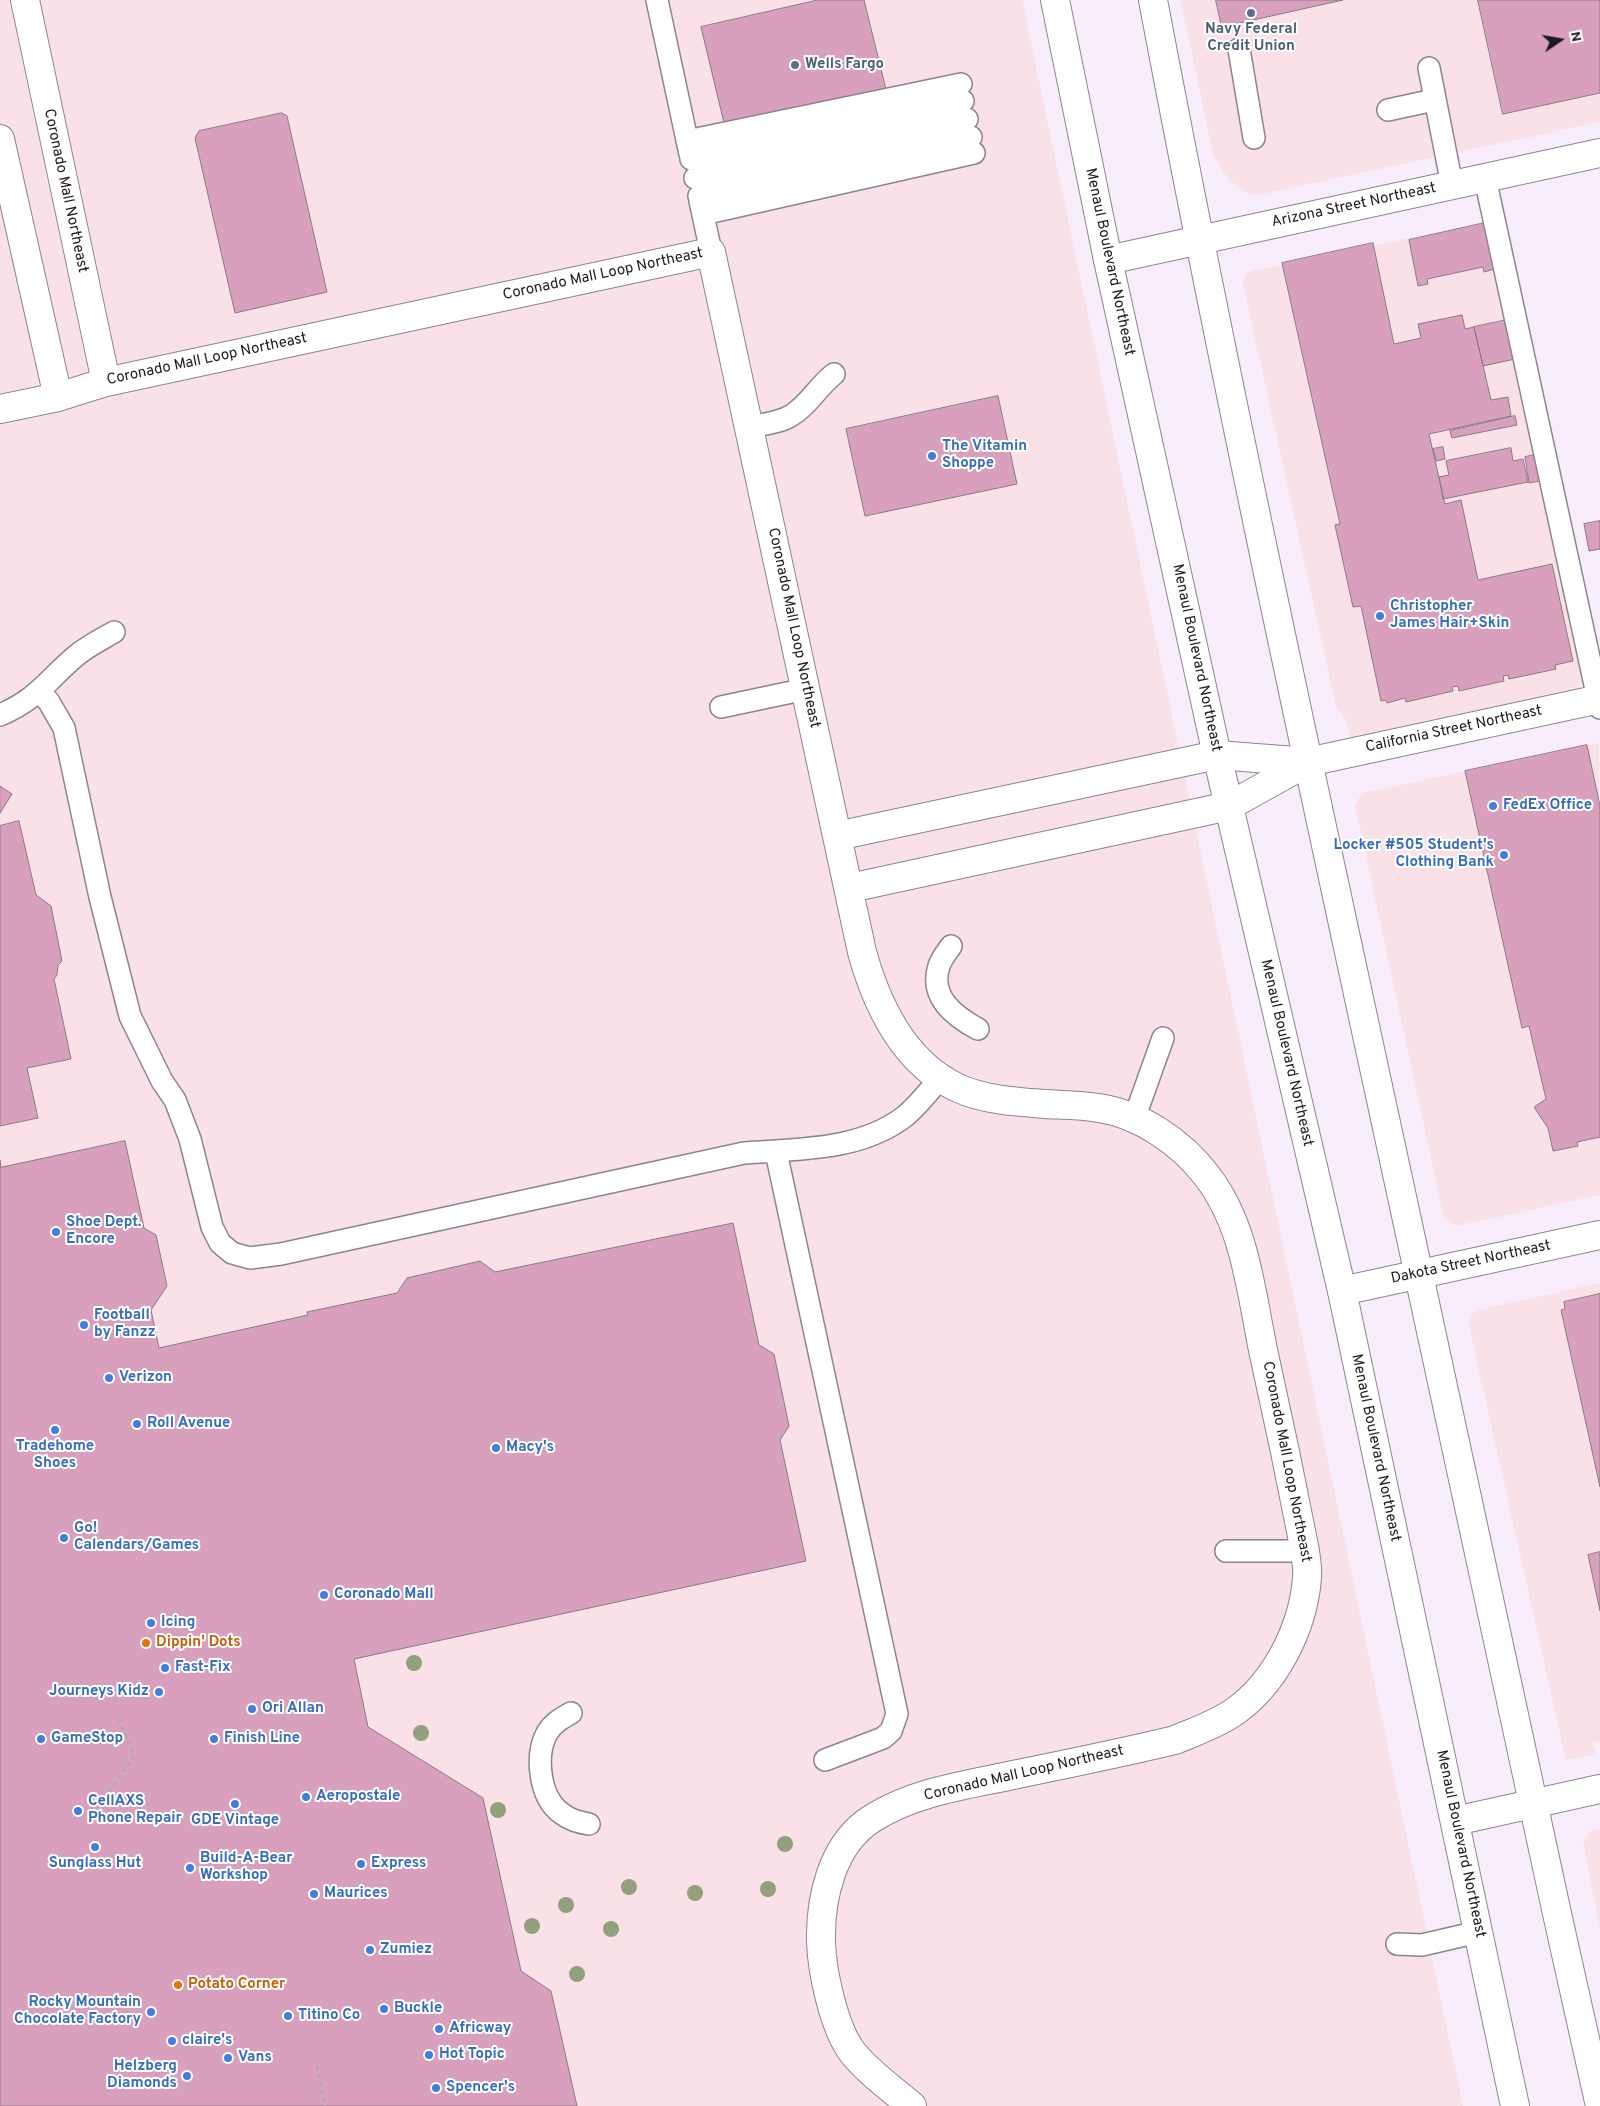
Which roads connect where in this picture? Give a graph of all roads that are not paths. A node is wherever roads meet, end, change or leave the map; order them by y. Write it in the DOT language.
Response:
graph roads {
  1 [pos="25,0"];
  2 [pos="657,0"];
  3 [pos="1055,0"];
  4 [pos="1153,0"];
  5 [pos="1239,50"];
  6 [pos="1429,68"];
  7 [pos="1434,100"];
  8 [pos="1388,110"];
  9 [pos="967,119"];
  10 [pos="1254,138"];
  11 [pos="0,139"];
  12 [pos="1600,153"];
  13 [pos="695,178"];
  14 [pos="1485,178"];
  15 [pos="1452,185"];
  16 [pos="1198,240"];
  17 [pos="711,252"];
  18 [pos="1108,260"];
  19 [pos="834,374"];
  20 [pos="106,382"];
  21 [pos="58,397"];
  22 [pos="0,409"];
  23 [pos="750,428"];
  24 [pos="114,632"];
  25 [pos="806,689"];
  26 [pos="40,691"];
  27 [pos="1599,702"];
  28 [pos="721,707"];
  29 [pos="0,715"];
  30 [pos="1217,755"];
  31 [pos="1308,762"];
  32 [pos="1229,806"];
  33 [pos="838,836"];
  34 [pos="850,888"];
  35 [pos="951,946"];
  36 [pos="978,1029"];
  37 [pos="1163,1038"];
  38 [pos="941,1077"];
  39 [pos="1134,1119"];
  40 [pos="776,1152"];
  41 [pos="1600,1235"];
  42 [pos="1419,1274"];
  43 [pos="1342,1291"];
  44 [pos="1226,1551"];
  45 [pos="1305,1551"];
  46 [pos="571,1713"];
  47 [pos="825,1760"];
  48 [pos="1600,1789"];
  49 [pos="1533,1804"];
  50 [pos="1455,1821"];
  51 [pos="589,1824"];
  52 [pos="1478,1932"];
  53 [pos="1397,1944"];
  54 [pos="912,2106"];
  55 [pos="1515,2106"];
  56 [pos="1600,2106"];
  1 -- 20 [label="street, Coronado Mall Northeast"];
  2 -- 13 [label="lane"];
  3 -- 18 [label="street, Menaul Boulevard Northeast"];
  4 -- 16 [label="street"];
  5 -- 10 [label="lane"];
  6 -- 7 [label="lane"];
  7 -- 8 [label="lane"];
  7 -- 15 [label="lane"];
  9 -- 13 [label="lane"];
  9 -- 13 [label="lane"];
  9 -- 13 [label="lane"];
  11 -- 21 [label="street"];
  12 -- 14 [label="street, Arizona Street Northeast"];
  13 -- 17 [label="lane"];
  14 -- 15 [label="street, Arizona Street Northeast"];
  14 -- 27 [label="lane"];
  15 -- 16 [label="street, Arizona Street Northeast"];
  16 -- 18 [label="street, Arizona Street Northeast"];
  16 -- 31 [label="street"];
  17 -- 20 [label="street, Coronado Mall Loop Northeast"];
  17 -- 23 [label="street, Coronado Mall Loop Northeast"];
  18 -- 30 [label="street, Menaul Boulevard Northeast"];
  19 -- 23 [label="lane"];
  20 -- 21 [label="street, Coronado Mall Loop Northeast"];
  21 -- 22 [label="street, Coronado Mall Loop Northeast"];
  23 -- 25 [label="street, Coronado Mall Loop Northeast"];
  24 -- 26 [label="lane"];
  25 -- 28 [label="lane"];
  25 -- 33 [label="street, Coronado Mall Loop Northeast"];
  26 -- 29 [label="lane"];
  26 -- 40 [label="lane"];
  27 -- 31 [label="street, California Street Northeast"];
  30 -- 31 [label="street"];
  30 -- 32 [label="street, Menaul Boulevard Northeast"];
  30 -- 33 [label="street"];
  31 -- 32 [label="street"];
  31 -- 42 [label="street"];
  32 -- 34 [label="street"];
  32 -- 43 [label="street, Menaul Boulevard Northeast"];
  33 -- 34 [label="street, Coronado Mall Loop Northeast"];
  34 -- 38 [label="street, Coronado Mall Loop Northeast"];
  35 -- 36 [label="lane"];
  37 -- 39 [label="lane"];
  38 -- 39 [label="street, Coronado Mall Loop Northeast"];
  38 -- 40 [label="lane"];
  39 -- 45 [label="street, Coronado Mall Loop Northeast"];
  40 -- 47 [label="lane"];
  41 -- 42 [label="street, Dakota Street Northeast"];
  42 -- 43 [label="street, Dakota Street Northeast"];
  42 -- 49 [label="street"];
  43 -- 50 [label="street, Menaul Boulevard Northeast"];
  44 -- 45 [label="lane"];
  45 -- 54 [label="street, Coronado Mall Loop Northeast"];
  46 -- 51 [label="lane"];
  48 -- 49 [label="street"];
  49 -- 50 [label="street"];
  49 -- 56 [label="street"];
  50 -- 52 [label="street, Menaul Boulevard Northeast"];
  52 -- 53 [label="lane"];
  52 -- 55 [label="street, Menaul Boulevard Northeast"];
}
